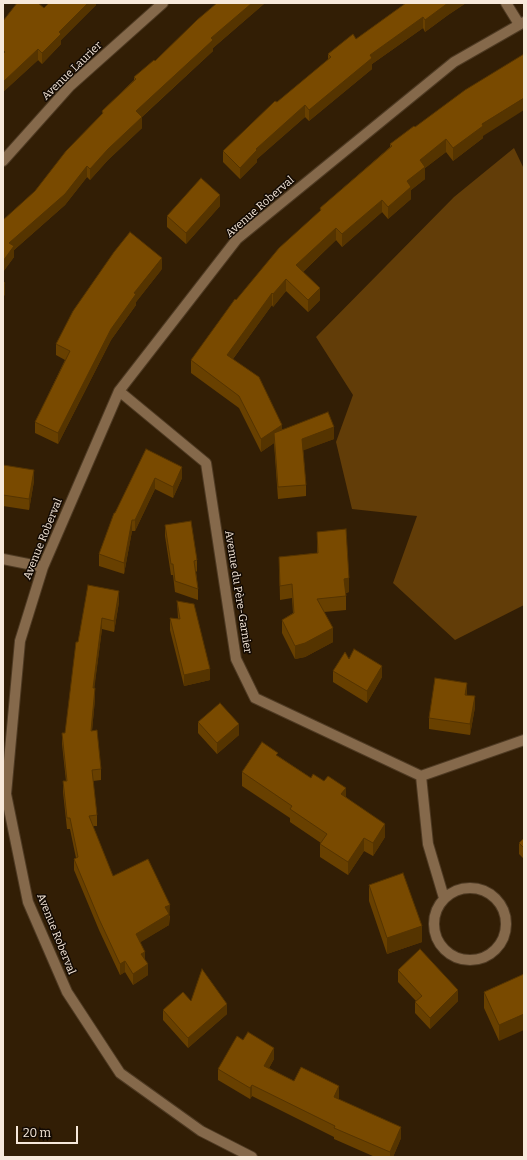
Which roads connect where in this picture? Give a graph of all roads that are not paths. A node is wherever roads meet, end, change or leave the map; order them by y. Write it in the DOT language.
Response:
graph roads {
  1 [pos="163,3"];
  2 [pos="506,3"];
  3 [pos="522,23"];
  4 [pos="3,161"];
  5 [pos="119,392"];
  6 [pos="3,560"];
  7 [pos="43,567"];
  8 [pos="524,740"];
  9 [pos="421,776"];
  10 [pos="444,898"];
  11 [pos="252,1157"];
  1 -- 4 [label="street, Avenue Laurier"];
  2 -- 3 [label="street"];
  3 -- 5 [label="street, Avenue Roberval"];
  5 -- 7 [label="street, Avenue Roberval"];
  5 -- 9 [label="street, Avenue du Père-Garnier"];
  6 -- 7 [label="street"];
  7 -- 11 [label="street, Avenue Roberval"];
  8 -- 9 [label="street"];
  9 -- 10 [label="street"];
  10 -- 10 [label="street"];
}
